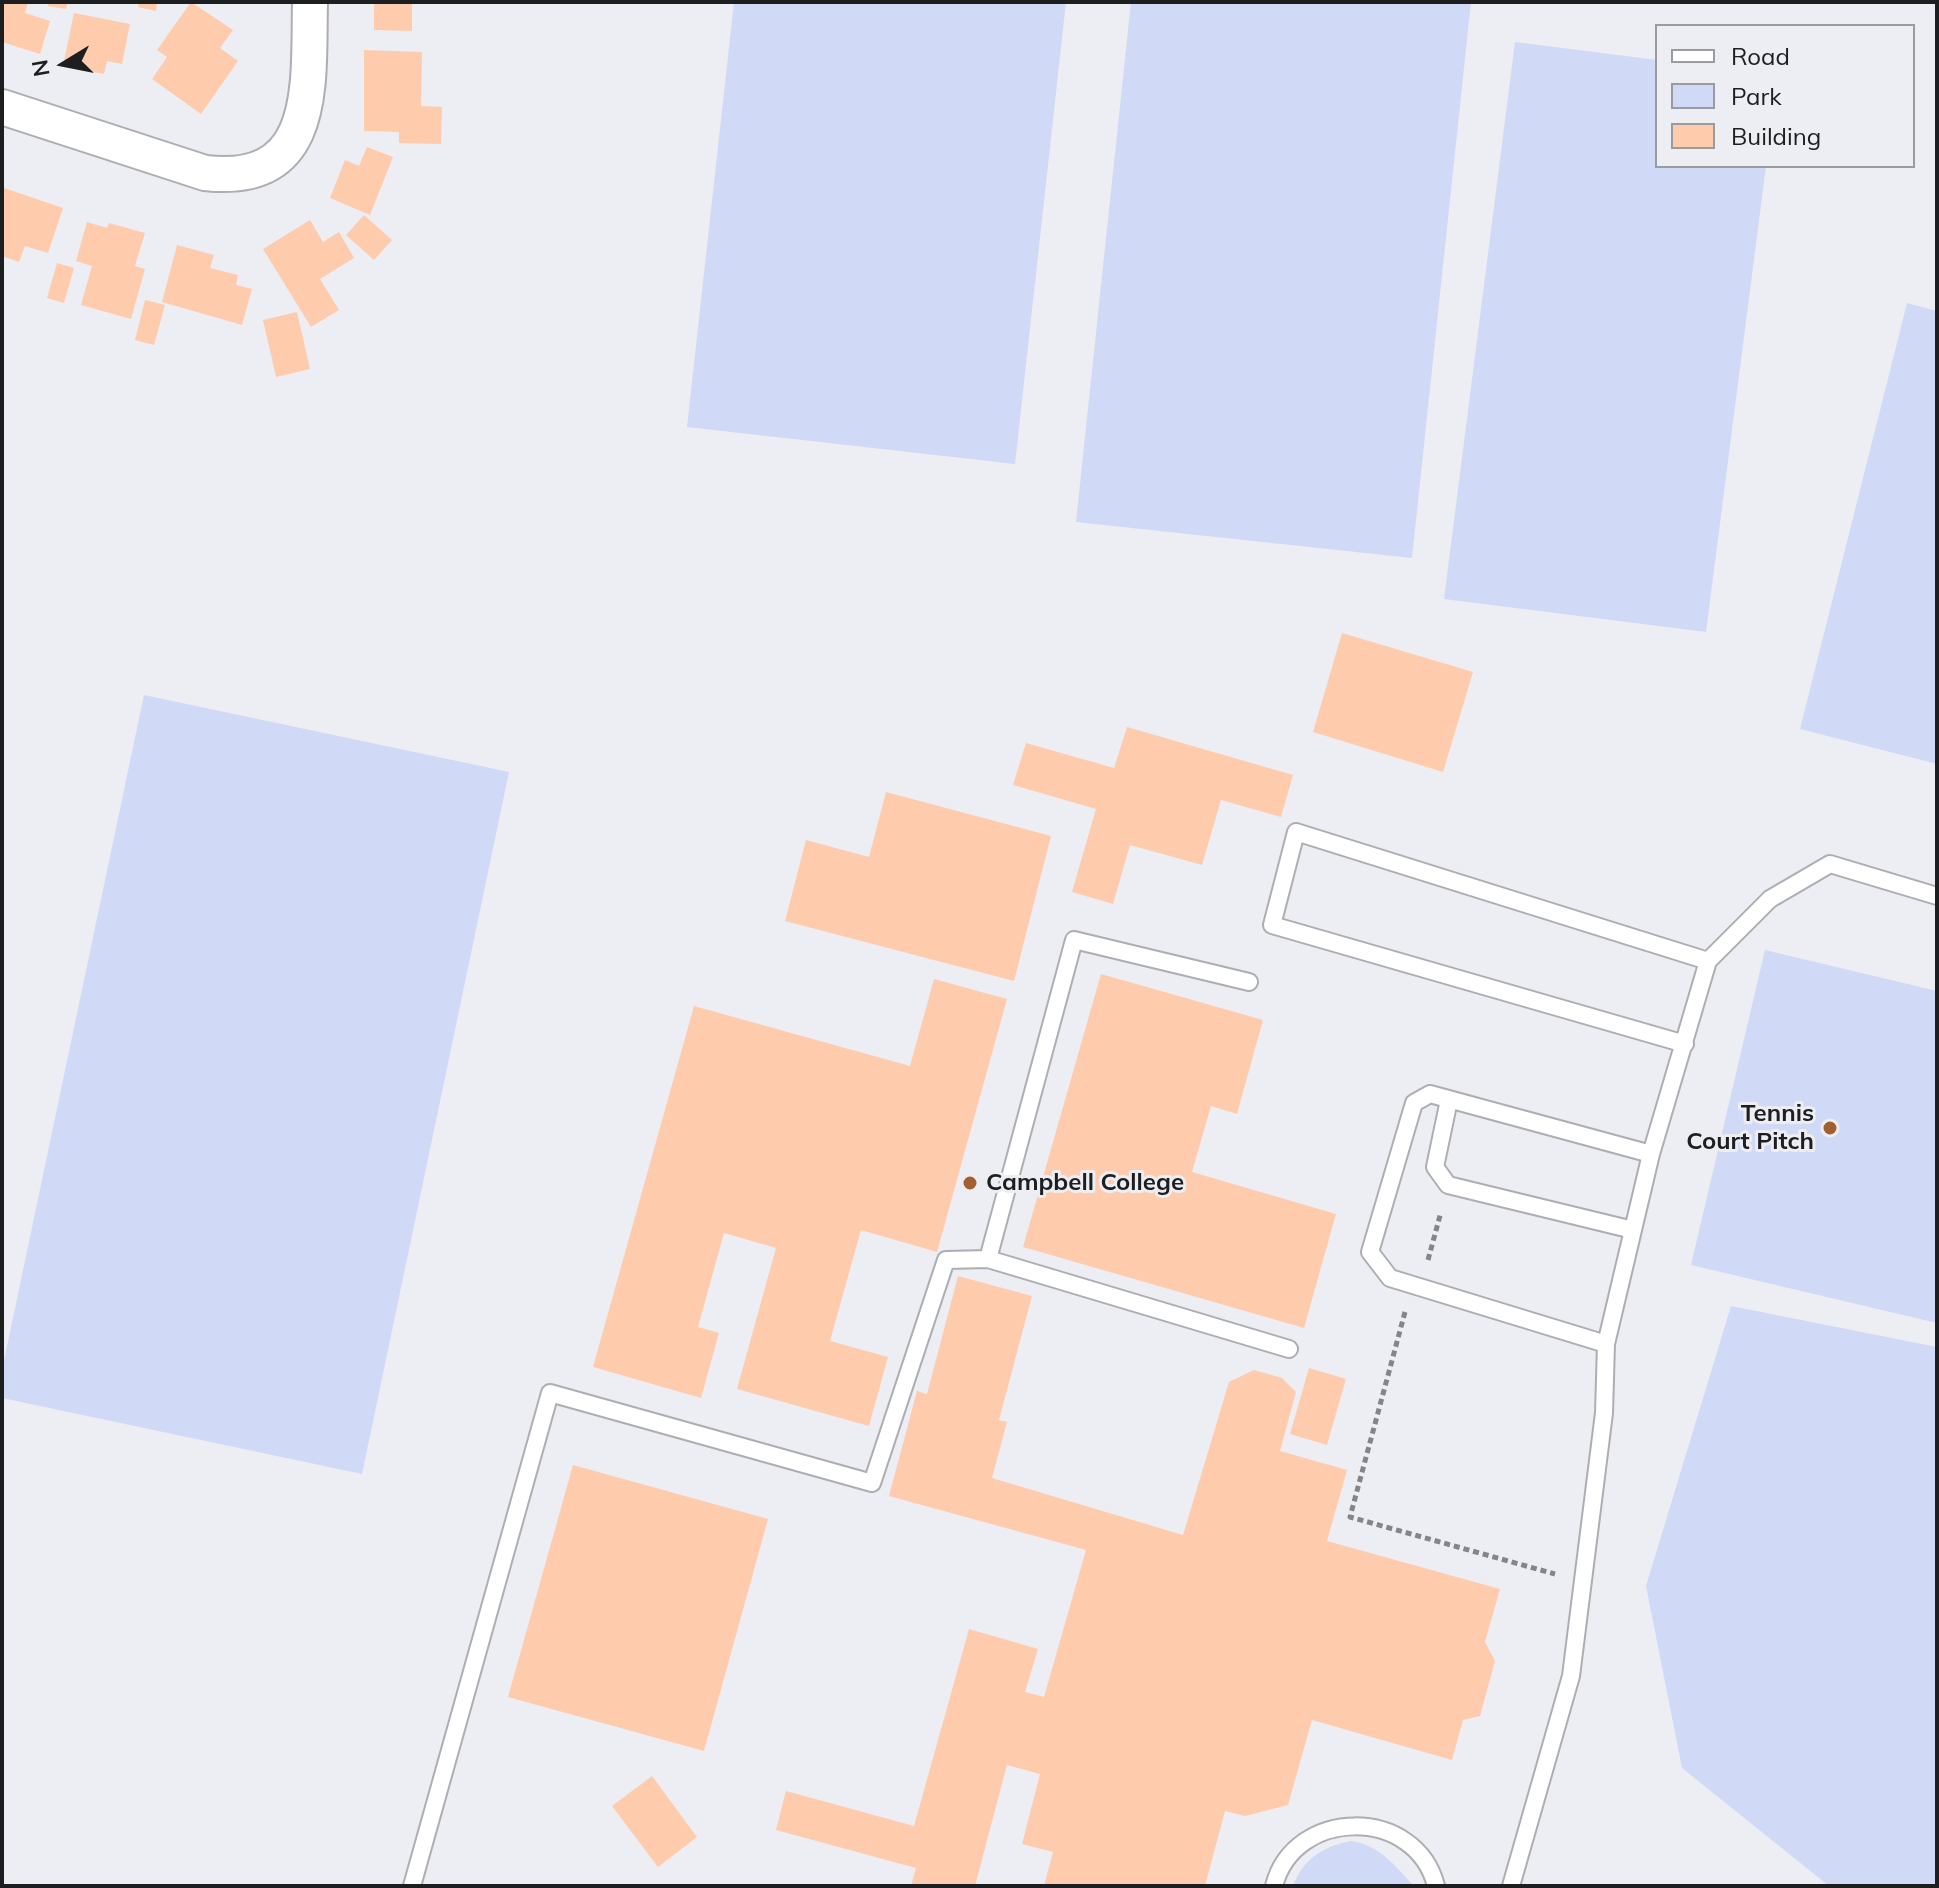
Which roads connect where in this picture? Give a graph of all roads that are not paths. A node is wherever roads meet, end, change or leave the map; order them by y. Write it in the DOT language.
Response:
graph roads {
  1 [pos="310,2"];
  2 [pos="2,107"];
  3 [pos="1937,896"];
  4 [pos="1708,961"];
  5 [pos="1249,982"];
  6 [pos="1685,1044"];
  7 [pos="1449,1100"];
  8 [pos="1651,1154"];
  9 [pos="1633,1230"];
  10 [pos="988,1259"];
  11 [pos="1606,1344"];
  12 [pos="1289,1349"];
  13 [pos="412,1886"];
  14 [pos="1274,1886"];
  15 [pos="1436,1886"];
  16 [pos="1511,1886"];
  1 -- 2 [label="street"];
  3 -- 4 [label="lane"];
  4 -- 6 [label="lane"];
  4 -- 6 [label="lane"];
  5 -- 10 [label="lane"];
  6 -- 8 [label="lane"];
  7 -- 8 [label="lane"];
  7 -- 9 [label="lane"];
  7 -- 11 [label="lane"];
  8 -- 9 [label="lane"];
  9 -- 11 [label="lane"];
  10 -- 12 [label="lane"];
  10 -- 13 [label="lane"];
  11 -- 16 [label="lane"];
  14 -- 15 [label="lane"];
}
